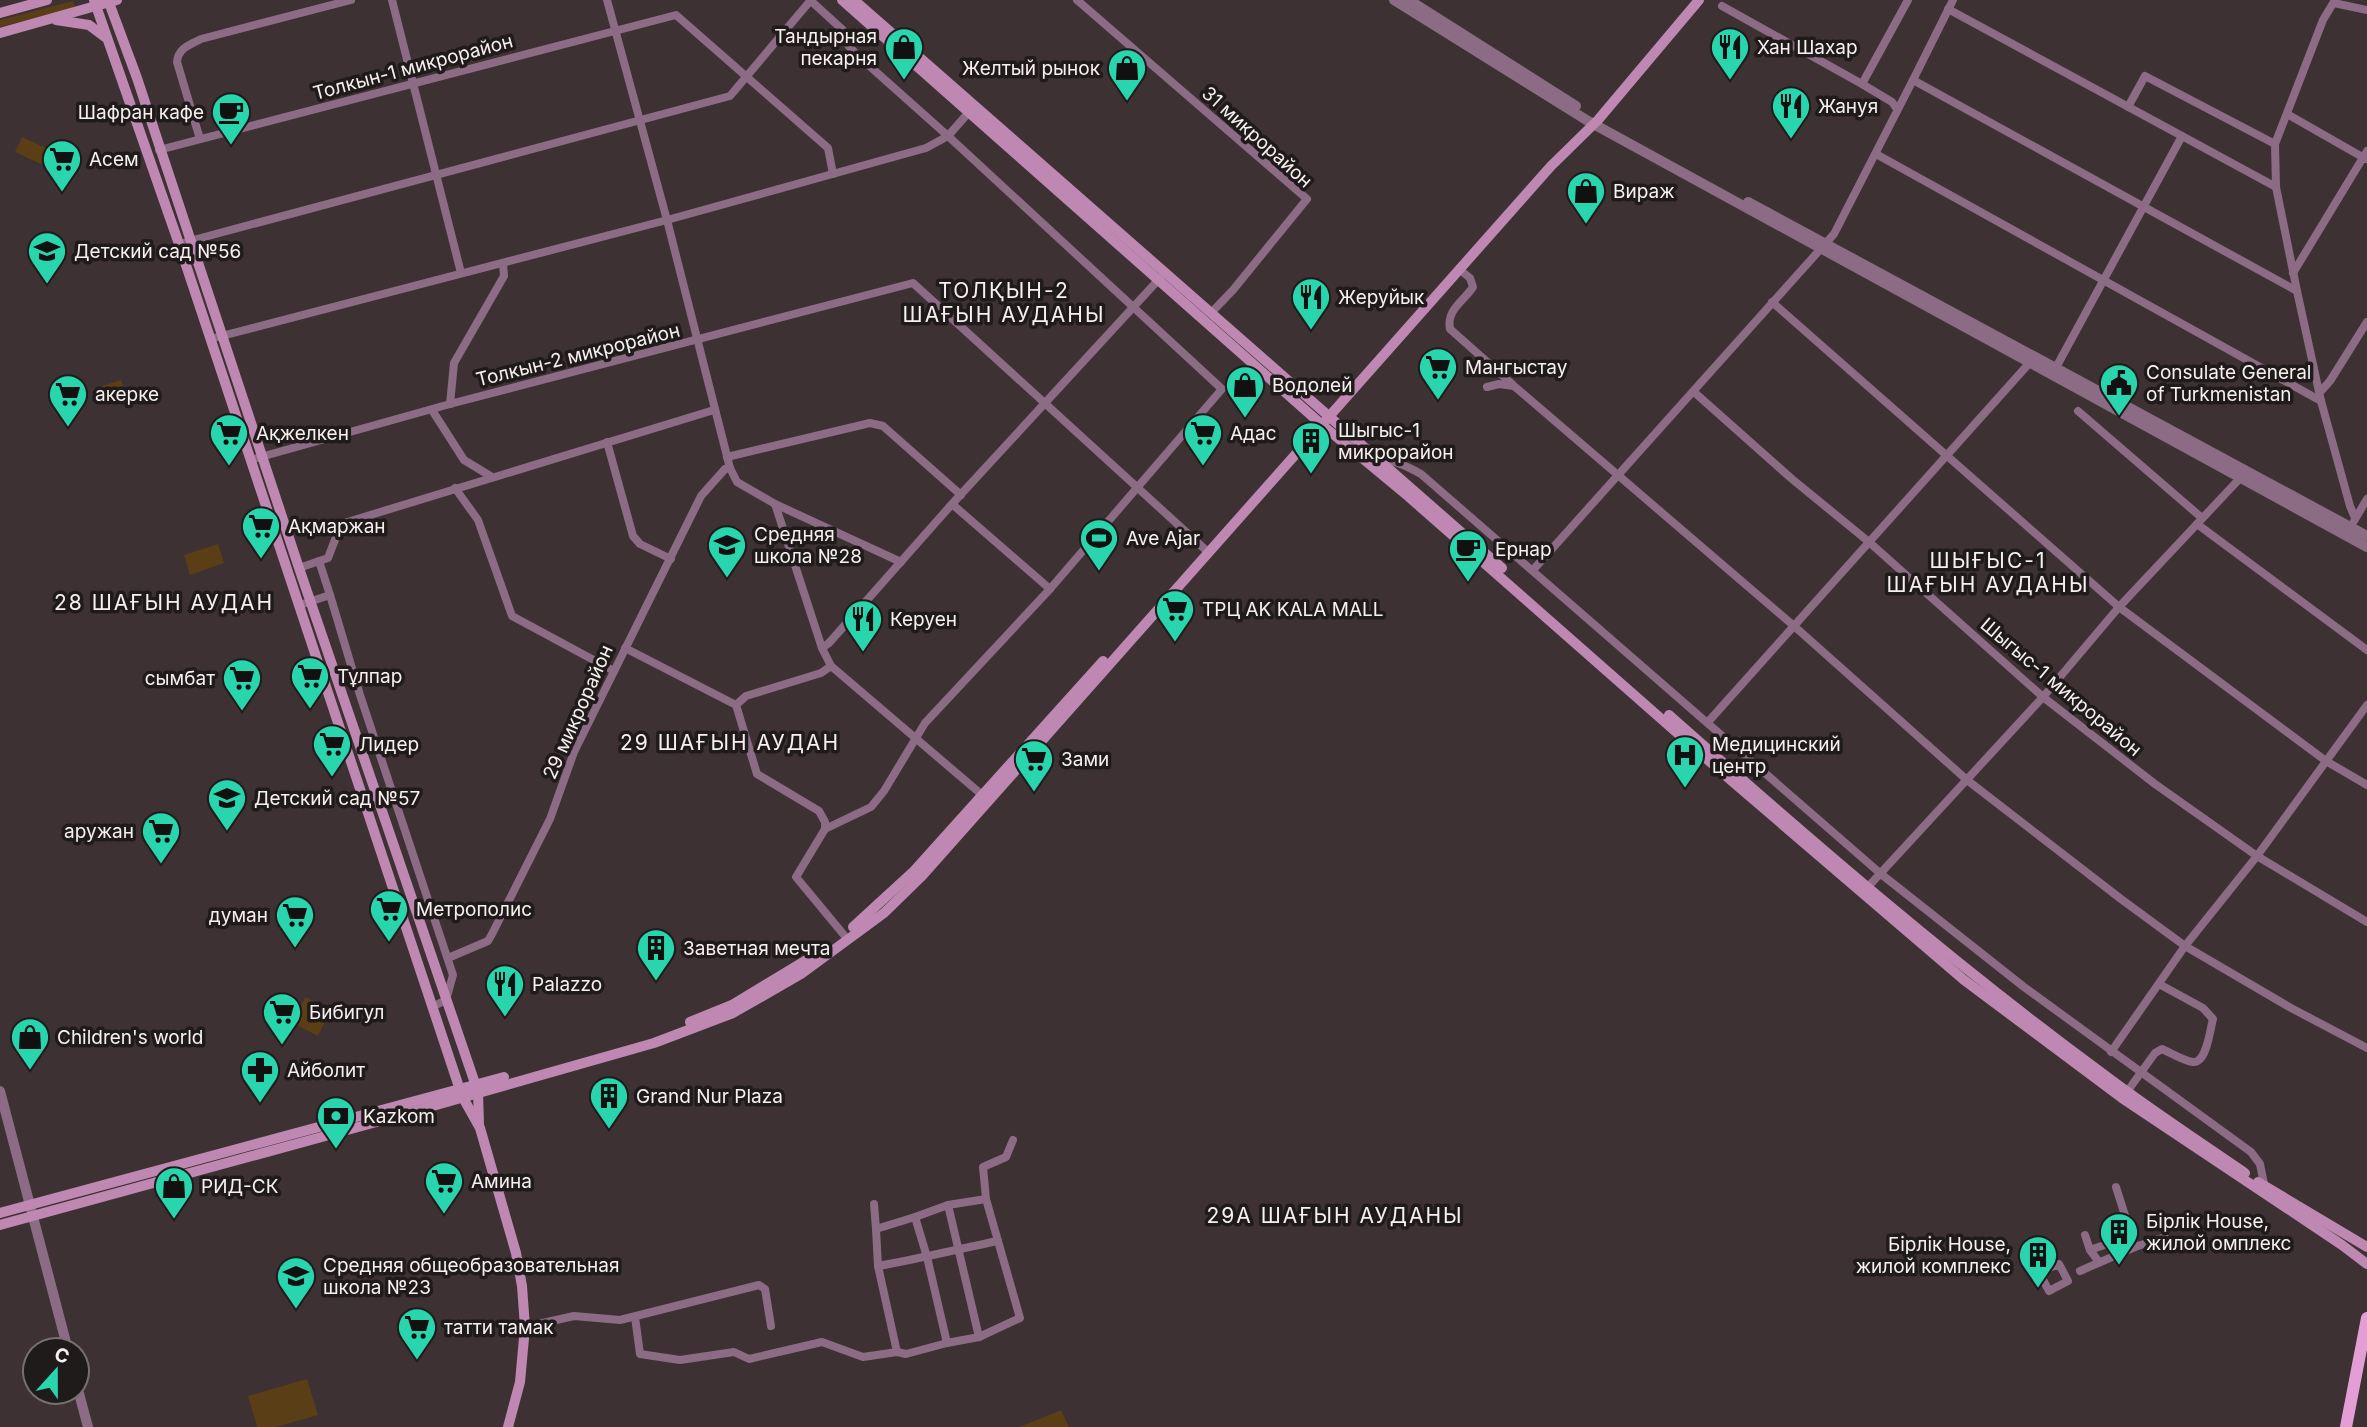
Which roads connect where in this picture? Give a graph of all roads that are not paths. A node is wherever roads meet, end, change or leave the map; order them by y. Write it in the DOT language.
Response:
graph roads {
  1 [pos="47,0"];
  2 [pos="351,0"];
  3 [pos="392,0"];
  4 [pos="607,0"];
  5 [pos="811,0"];
  6 [pos="842,0"];
  7 [pos="854,0"];
  8 [pos="1077,0"];
  9 [pos="1394,0"];
  10 [pos="1409,0"];
  11 [pos="1690,0"];
  12 [pos="1699,0"];
  13 [pos="1908,0"];
  14 [pos="1953,0"];
  15 [pos="111,1"];
  16 [pos="2334,1"];
  17 [pos="95,3"];
  18 [pos="1722,6"];
  19 [pos="1948,9"];
  20 [pos="2367,10"];
  21 [pos="0,13"];
  22 [pos="50,20"];
  23 [pos="615,31"];
  24 [pos="0,33"];
  25 [pos="109,41"];
  26 [pos="746,77"];
  27 [pos="1913,80"];
  28 [pos="411,83"];
  29 [pos="1862,84"];
  30 [pos="2128,107"];
  31 [pos="1898,109"];
  32 [pos="969,111"];
  33 [pos="2287,114"];
  34 [pos="640,120"];
  35 [pos="1593,120"];
  36 [pos="948,136"];
  37 [pos="2182,136"];
  38 [pos="200,139"];
  39 [pos="2275,144"];
  40 [pos="159,150"];
  41 [pos="1876,154"];
  42 [pos="2366,156"];
  43 [pos="833,174"];
  44 [pos="436,175"];
  45 [pos="1048,176"];
  46 [pos="2276,187"];
  47 [pos="2144,206"];
  48 [pos="667,220"];
  49 [pos="185,242"];
  50 [pos="1823,247"];
  51 [pos="503,263"];
  52 [pos="1459,269"];
  53 [pos="461,274"];
  54 [pos="2293,274"];
  55 [pos="1162,276"];
  56 [pos="2104,282"];
  57 [pos="2297,291"];
  58 [pos="1772,302"];
  59 [pos="1133,307"];
  60 [pos="1208,316"];
  61 [pos="2367,322"];
  62 [pos="216,337"];
  63 [pos="697,341"];
  64 [pos="2033,359"];
  65 [pos="2054,370"];
  66 [pos="1514,386"];
  67 [pos="1487,387"];
  68 [pos="1693,392"];
  69 [pos="2320,396"];
  70 [pos="1045,403"];
  71 [pos="450,404"];
  72 [pos="432,410"];
  73 [pos="714,410"];
  74 [pos="2078,411"];
  75 [pos="1323,418"];
  76 [pos="607,442"];
  77 [pos="1947,456"];
  78 [pos="727,457"];
  79 [pos="257,458"];
  80 [pos="1371,459"];
  81 [pos="730,468"];
  82 [pos="2244,474"];
  83 [pos="1619,476"];
  84 [pos="492,477"];
  85 [pos="1138,487"];
  86 [pos="455,488"];
  87 [pos="961,495"];
  88 [pos="2367,499"];
  89 [pos="775,504"];
  90 [pos="952,504"];
  91 [pos="2199,521"];
  92 [pos="2350,527"];
  93 [pos="2367,536"];
  94 [pos="1869,542"];
  95 [pos="2367,547"];
  96 [pos="1206,550"];
  97 [pos="670,559"];
  98 [pos="319,562"];
  99 [pos="901,562"];
  100 [pos="299,568"];
  101 [pos="1533,570"];
  102 [pos="1050,589"];
  103 [pos="330,594"];
  104 [pos="305,603"];
  105 [pos="2119,607"];
  106 [pos="1794,626"];
  107 [pos="625,648"];
  108 [pos="822,648"];
  109 [pos="2367,650"];
  110 [pos="831,666"];
  111 [pos="614,671"];
  112 [pos="2043,697"];
  113 [pos="736,705"];
  114 [pos="2367,705"];
  115 [pos="1708,722"];
  116 [pos="915,738"];
  117 [pos="2326,761"];
  118 [pos="1967,780"];
  119 [pos="2367,785"];
  120 [pos="985,797"];
  121 [pos="825,829"];
  122 [pos="2256,856"];
  123 [pos="1881,874"];
  124 [pos="1865,891"];
  125 [pos="2367,922"];
  126 [pos="846,937"];
  127 [pos="2185,946"];
  128 [pos="448,958"];
  129 [pos="2159,984"];
  130 [pos="446,1000"];
  131 [pos="432,1007"];
  132 [pos="2367,1048"];
  133 [pos="2111,1052"];
  134 [pos="2140,1072"];
  135 [pos="477,1089"];
  136 [pos="0,1091"];
  137 [pos="461,1092"];
  138 [pos="2124,1094"];
  139 [pos="480,1128"];
  140 [pos="1013,1140"];
  141 [pos="2116,1187"];
  142 [pos="2265,1191"];
  143 [pos="986,1199"];
  144 [pos="29,1204"];
  145 [pos="874,1204"];
  146 [pos="948,1205"];
  147 [pos="0,1213"];
  148 [pos="32,1216"];
  149 [pos="915,1217"];
  150 [pos="0,1225"];
  151 [pos="876,1229"];
  152 [pos="2085,1235"];
  153 [pos="2130,1236"];
  154 [pos="2165,1237"];
  155 [pos="998,1241"];
  156 [pos="2134,1247"];
  157 [pos="2367,1247"];
  158 [pos="957,1249"];
  159 [pos="2090,1251"];
  160 [pos="927,1257"];
  161 [pos="2099,1262"];
  162 [pos="2367,1264"];
  163 [pos="878,1266"];
  164 [pos="2080,1271"];
  165 [pos="635,1317"];
  166 [pos="2367,1318"];
  167 [pos="771,1326"];
  168 [pos="525,1327"];
  169 [pos="64,1336"];
  170 [pos="979,1337"];
  171 [pos="947,1343"];
  172 [pos="897,1352"];
  173 [pos="82,1406"];
  174 [pos="88,1427"];
  175 [pos="508,1427"];
  176 [pos="2346,1427"];
  1 -- 21 [label="main road"];
  2 -- 38 [label="street"];
  3 -- 28 [label="street"];
  4 -- 23 [label="street"];
  5 -- 26 [label="street"];
  5 -- 36 [label="street"];
  6 -- 32 [label="main road"];
  7 -- 45 [label="main road"];
  8 -- 60 [label="street, 31 микрорайон"];
  9 -- 35 [label="street"];
  10 -- 35 [label="street"];
  11 -- 35 [label="main road"];
  12 -- 35 [label="main road"];
  13 -- 29 [label="street"];
  14 -- 19 [label="street"];
  15 -- 17 [label="main road"];
  15 -- 40 [label="main road"];
  16 -- 20 [label="street"];
  16 -- 33 [label="street"];
  17 -- 22 [label="main road"];
  17 -- 25 [label="main road"];
  18 -- 29 [label="street"];
  19 -- 27 [label="street"];
  19 -- 30 [label="street"];
  22 -- 24 [label="main road"];
  22 -- 25 [label="main road"];
  23 -- 26 [label="street, Толкын-1 микрорайон"];
  23 -- 28 [label="street, Толкын-1 микрорайон"];
  23 -- 34 [label="street"];
  25 -- 49 [label="main road"];
  26 -- 34 [label="street"];
  26 -- 43 [label="street"];
  27 -- 31 [label="street"];
  27 -- 47 [label="street"];
  28 -- 38 [label="street, Толкын-1 микрорайон"];
  28 -- 44 [label="street"];
  29 -- 31 [label="street"];
  30 -- 37 [label="street"];
  30 -- 39 [label="street"];
  31 -- 41 [label="street"];
  32 -- 36 [label="street"];
  32 -- 45 [label="main road"];
  33 -- 39 [label="street"];
  33 -- 42 [label="street"];
  34 -- 44 [label="street"];
  34 -- 48 [label="street"];
  35 -- 50 [label="street"];
  35 -- 52 [label="main road"];
  35 -- 75 [label="main road"];
  36 -- 43 [label="street"];
  36 -- 59 [label="street"];
  37 -- 46 [label="street"];
  37 -- 47 [label="street"];
  38 -- 40 [label="street, Толкын-1 микрорайон"];
  39 -- 46 [label="street"];
  40 -- 49 [label="main road"];
  41 -- 50 [label="street"];
  41 -- 56 [label="street"];
  42 -- 54 [label="street"];
  43 -- 48 [label="street"];
  44 -- 49 [label="street"];
  44 -- 53 [label="street"];
  45 -- 55 [label="main road"];
  46 -- 54 [label="street"];
  47 -- 56 [label="street"];
  47 -- 57 [label="street"];
  48 -- 51 [label="street"];
  48 -- 63 [label="street"];
  49 -- 62 [label="main road"];
  50 -- 58 [label="street"];
  50 -- 64 [label="street"];
  51 -- 53 [label="street"];
  51 -- 71 [label="street"];
  52 -- 66 [label="street"];
  52 -- 75 [label="main road"];
  53 -- 62 [label="street"];
  54 -- 57 [label="street"];
  55 -- 59 [label="street"];
  55 -- 60 [label="main road"];
  56 -- 65 [label="street"];
  56 -- 69 [label="street"];
  57 -- 69 [label="street"];
  58 -- 68 [label="street"];
  58 -- 77 [label="street"];
  59 -- 70 [label="street"];
  59 -- 85 [label="street"];
  60 -- 75 [label="main road"];
  61 -- 69 [label="street"];
  62 -- 79 [label="main road"];
  63 -- 70 [label="street, Толкын-2 микрорайон"];
  63 -- 71 [label="street, Толкын-2 микрорайон"];
  63 -- 73 [label="street"];
  64 -- 65 [label="street"];
  64 -- 77 [label="street"];
  65 -- 82 [label="street"];
  66 -- 67 [label="street"];
  66 -- 83 [label="street"];
  68 -- 83 [label="street"];
  68 -- 94 [label="street, Шыгыс-1 микрорайон"];
  69 -- 92 [label="street"];
  70 -- 85 [label="street"];
  70 -- 87 [label="street"];
  71 -- 72 [label="street, Толкын-2 микрорайон"];
  72 -- 79 [label="street, Толкын-2 микрорайон"];
  72 -- 84 [label="street"];
  73 -- 76 [label="street"];
  73 -- 78 [label="street"];
  74 -- 91 [label="street"];
  75 -- 80 [label="main road"];
  75 -- 96 [label="main road"];
  76 -- 84 [label="street"];
  76 -- 97 [label="street"];
  77 -- 94 [label="street"];
  77 -- 105 [label="street"];
  78 -- 81 [label="street"];
  78 -- 87 [label="street"];
  79 -- 100 [label="main road"];
  79 -- 104 [label="main road"];
  80 -- 101 [label="street"];
  80 -- 124 [label="main road"];
  81 -- 89 [label="street"];
  81 -- 97 [label="street, 29 микрорайон"];
  82 -- 91 [label="street"];
  82 -- 92 [label="street"];
  83 -- 101 [label="street"];
  83 -- 106 [label="street"];
  84 -- 86 [label="street"];
  85 -- 96 [label="street"];
  85 -- 102 [label="street"];
  86 -- 98 [label="street"];
  86 -- 111 [label="street"];
  87 -- 90 [label="street"];
  88 -- 92 [label="street"];
  89 -- 99 [label="street"];
  89 -- 108 [label="street"];
  90 -- 99 [label="street"];
  90 -- 102 [label="street"];
  91 -- 105 [label="street"];
  91 -- 109 [label="street"];
  92 -- 93 [label="street"];
  92 -- 95 [label="street"];
  94 -- 106 [label="street"];
  94 -- 112 [label="street, Шыгыс-1 микрорайон"];
  96 -- 120 [label="main road"];
  97 -- 107 [label="street, 29 микрорайон"];
  98 -- 100 [label="street"];
  98 -- 103 [label="street"];
  99 -- 108 [label="street"];
  100 -- 104 [label="main road"];
  101 -- 115 [label="street"];
  102 -- 116 [label="street"];
  103 -- 104 [label="street"];
  103 -- 128 [label="street"];
  104 -- 130 [label="main road"];
  104 -- 131 [label="main road"];
  105 -- 112 [label="street"];
  105 -- 117 [label="street"];
  106 -- 115 [label="street"];
  106 -- 118 [label="street"];
  107 -- 111 [label="street, 29 микрорайон"];
  107 -- 113 [label="street"];
  108 -- 110 [label="street"];
  110 -- 113 [label="street"];
  110 -- 116 [label="street"];
  111 -- 128 [label="street, 29 микрорайон"];
  112 -- 118 [label="street"];
  112 -- 122 [label="street, Шыгыс-1 микрорайон"];
  113 -- 121 [label="street"];
  114 -- 117 [label="street"];
  115 -- 123 [label="street"];
  116 -- 120 [label="street"];
  116 -- 121 [label="street"];
  117 -- 119 [label="street"];
  117 -- 122 [label="street"];
  118 -- 123 [label="street"];
  118 -- 127 [label="street"];
  120 -- 126 [label="main road"];
  121 -- 126 [label="street"];
  122 -- 125 [label="street, Шыгыс-1 микрорайон"];
  122 -- 127 [label="street"];
  123 -- 124 [label="street"];
  123 -- 133 [label="street"];
  124 -- 138 [label="main road"];
  126 -- 135 [label="main road"];
  127 -- 129 [label="street"];
  127 -- 132 [label="street"];
  128 -- 130 [label="street"];
  129 -- 133 [label="street"];
  129 -- 134 [label="street"];
  130 -- 131 [label="street"];
  130 -- 135 [label="main road"];
  131 -- 137 [label="main road"];
  133 -- 134 [label="street"];
  134 -- 138 [label="street"];
  134 -- 142 [label="street"];
  135 -- 137 [label="main road"];
  135 -- 139 [label="main road"];
  136 -- 144 [label="street"];
  137 -- 139 [label="main road"];
  137 -- 144 [label="main road"];
  137 -- 148 [label="main road"];
  138 -- 142 [label="main road"];
  139 -- 168 [label="main road"];
  140 -- 143 [label="street"];
  141 -- 153 [label="street"];
  142 -- 157 [label="main road"];
  142 -- 162 [label="main road"];
  143 -- 146 [label="street"];
  143 -- 155 [label="street"];
  144 -- 147 [label="main road"];
  144 -- 148 [label="street"];
  145 -- 151 [label="street"];
  146 -- 149 [label="street"];
  146 -- 158 [label="street"];
  148 -- 150 [label="main road"];
  148 -- 169 [label="street"];
  149 -- 151 [label="street"];
  149 -- 160 [label="street"];
  151 -- 163 [label="street"];
  152 -- 159 [label="street"];
  153 -- 156 [label="street"];
  153 -- 159 [label="street"];
  154 -- 156 [label="street"];
  155 -- 158 [label="street"];
  155 -- 170 [label="street"];
  156 -- 161 [label="street"];
  158 -- 160 [label="street"];
  158 -- 170 [label="street"];
  159 -- 161 [label="street"];
  160 -- 163 [label="street"];
  160 -- 171 [label="street"];
  161 -- 164 [label="street"];
  163 -- 172 [label="street"];
  165 -- 167 [label="street"];
  165 -- 168 [label="street"];
  165 -- 172 [label="street"];
  166 -- 176 [label="main road"];
  168 -- 175 [label="main road"];
  170 -- 171 [label="street"];
  171 -- 172 [label="street"];
  173 -- 174 [label="street"];
}
